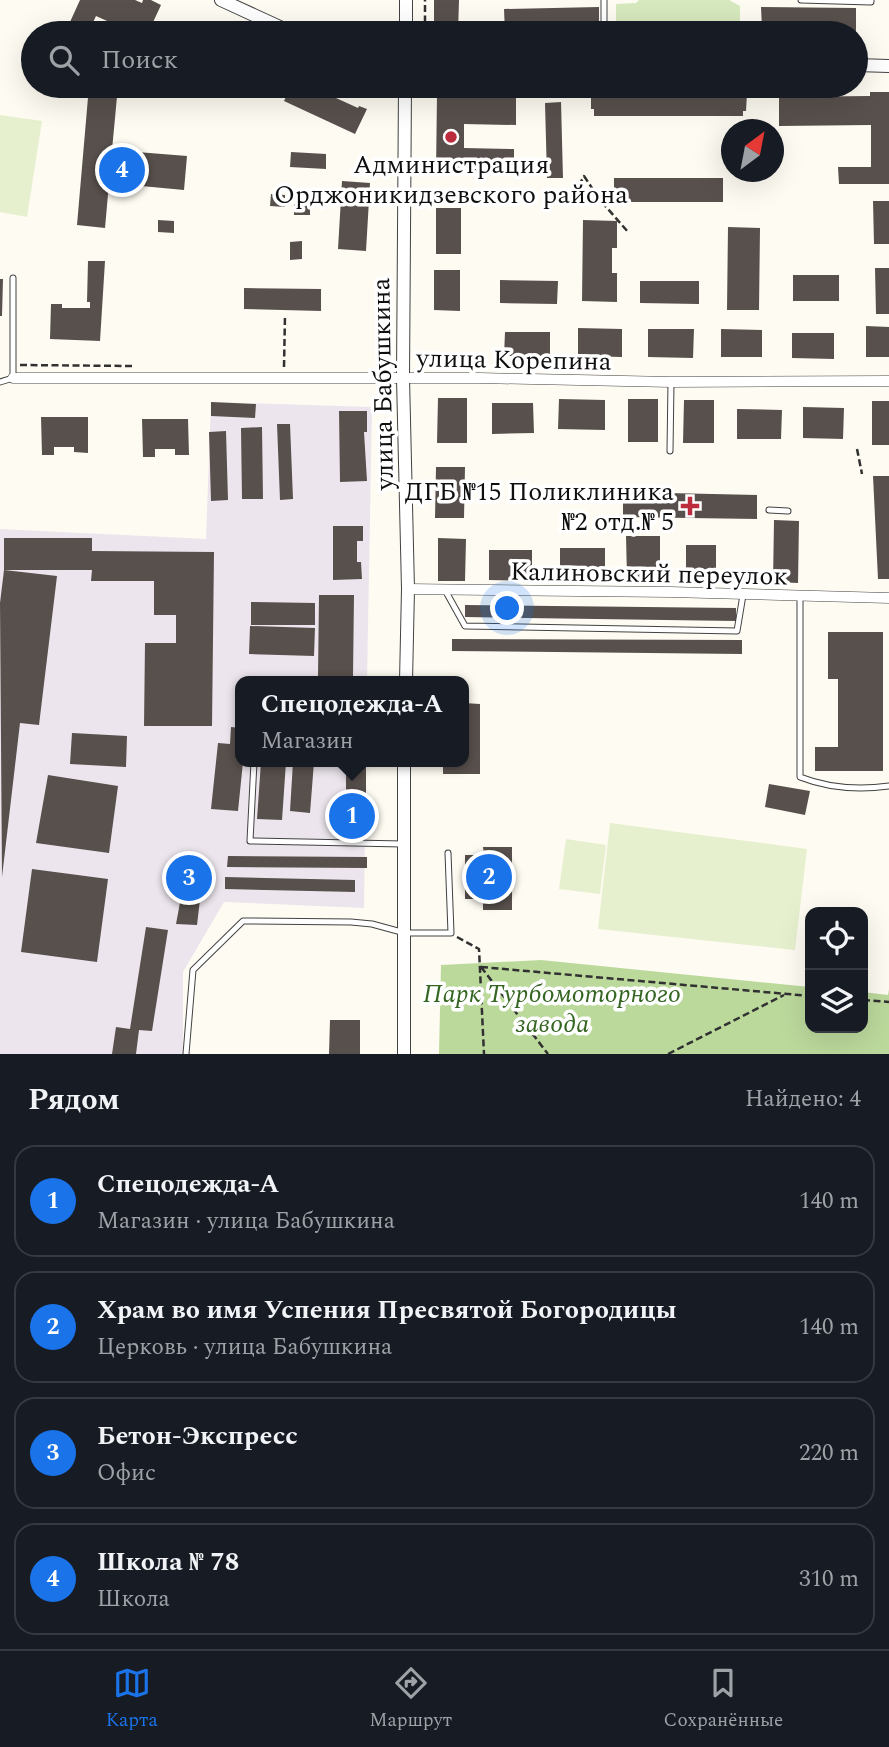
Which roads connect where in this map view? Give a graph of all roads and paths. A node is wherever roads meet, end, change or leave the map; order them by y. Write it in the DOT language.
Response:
graph roads {
  1 [pos="221,0"];
  2 [pos="406,0"];
  3 [pos="425,0"];
  4 [pos="604,0"];
  5 [pos="801,0"];
  6 [pos="871,0"];
  7 [pos="267,21"];
  8 [pos="406,21"];
  9 [pos="425,21"];
  10 [pos="604,21"];
  11 [pos="868,65"];
  12 [pos="889,66"];
  13 [pos="405,98"];
  14 [pos="569,204"];
  15 [pos="629,233"];
  16 [pos="13,278"];
  17 [pos="285,315"];
  18 [pos="284,367"];
  19 [pos="13,378"];
  20 [pos="402,379"];
  21 [pos="889,381"];
  22 [pos="0,382"];
  23 [pos="670,382"];
  24 [pos="857,449"];
  25 [pos="670,451"];
  26 [pos="862,474"];
  27 [pos="769,510"];
  28 [pos="788,511"];
  29 [pos="408,589"];
  30 [pos="444,590"];
  31 [pos="743,595"];
  32 [pos="800,598"];
  33 [pos="889,598"];
  34 [pos="406,676"];
  35 [pos="254,767"];
  36 [pos="404,767"];
  37 [pos="889,786"];
  38 [pos="402,844"];
  39 [pos="448,853"];
  40 [pos="405,933"];
  41 [pos="451,933"];
  42 [pos="481,967"];
  43 [pos="786,994"];
  44 [pos="805,996"];
  45 [pos="868,1000"];
  46 [pos="889,1002"];
  47 [pos="186,1054"];
  48 [pos="404,1054"];
  49 [pos="484,1054"];
  50 [pos="548,1054"];
  51 [pos="668,1054"];
  1 -- 7 [label="street"];
  2 -- 8 [label="street"];
  3 -- 9 [label="path"];
  4 -- 10 [label="lane"];
  5 -- 6 [label="lane"];
  11 -- 12 [label="street"];
  13 -- 20 [label="street, улица Бабушкина"];
  14 -- 15 [label="path"];
  16 -- 19 [label="lane"];
  17 -- 18 [label="path"];
  19 -- 20 [label="street, улица Корепина"];
  19 -- 22 [label="lane"];
  20 -- 23 [label="street, улица Корепина"];
  20 -- 29 [label="street, улица Бабушкина"];
  21 -- 23 [label="street, улица Корепина"];
  23 -- 25 [label="lane"];
  24 -- 26 [label="path"];
  27 -- 28 [label="lane"];
  29 -- 30 [label="street, Калиновский переулок"];
  29 -- 34 [label="street, улица Бабушкина"];
  30 -- 31 [label="street, Калиновский переулок"];
  30 -- 31 [label="lane"];
  31 -- 32 [label="street, Калиновский переулок"];
  32 -- 33 [label="street, Калиновский переулок"];
  32 -- 37 [label="lane"];
  35 -- 38 [label="lane"];
  36 -- 38 [label="street"];
  38 -- 40 [label="street"];
  39 -- 41 [label="lane"];
  40 -- 41 [label="lane"];
  40 -- 47 [label="lane"];
  40 -- 48 [label="street"];
  41 -- 42 [label="path"];
  42 -- 43 [label="path"];
  42 -- 49 [label="path"];
  42 -- 50 [label="path"];
  43 -- 44 [label="path"];
  43 -- 51 [label="path"];
  45 -- 46 [label="path"];
}
